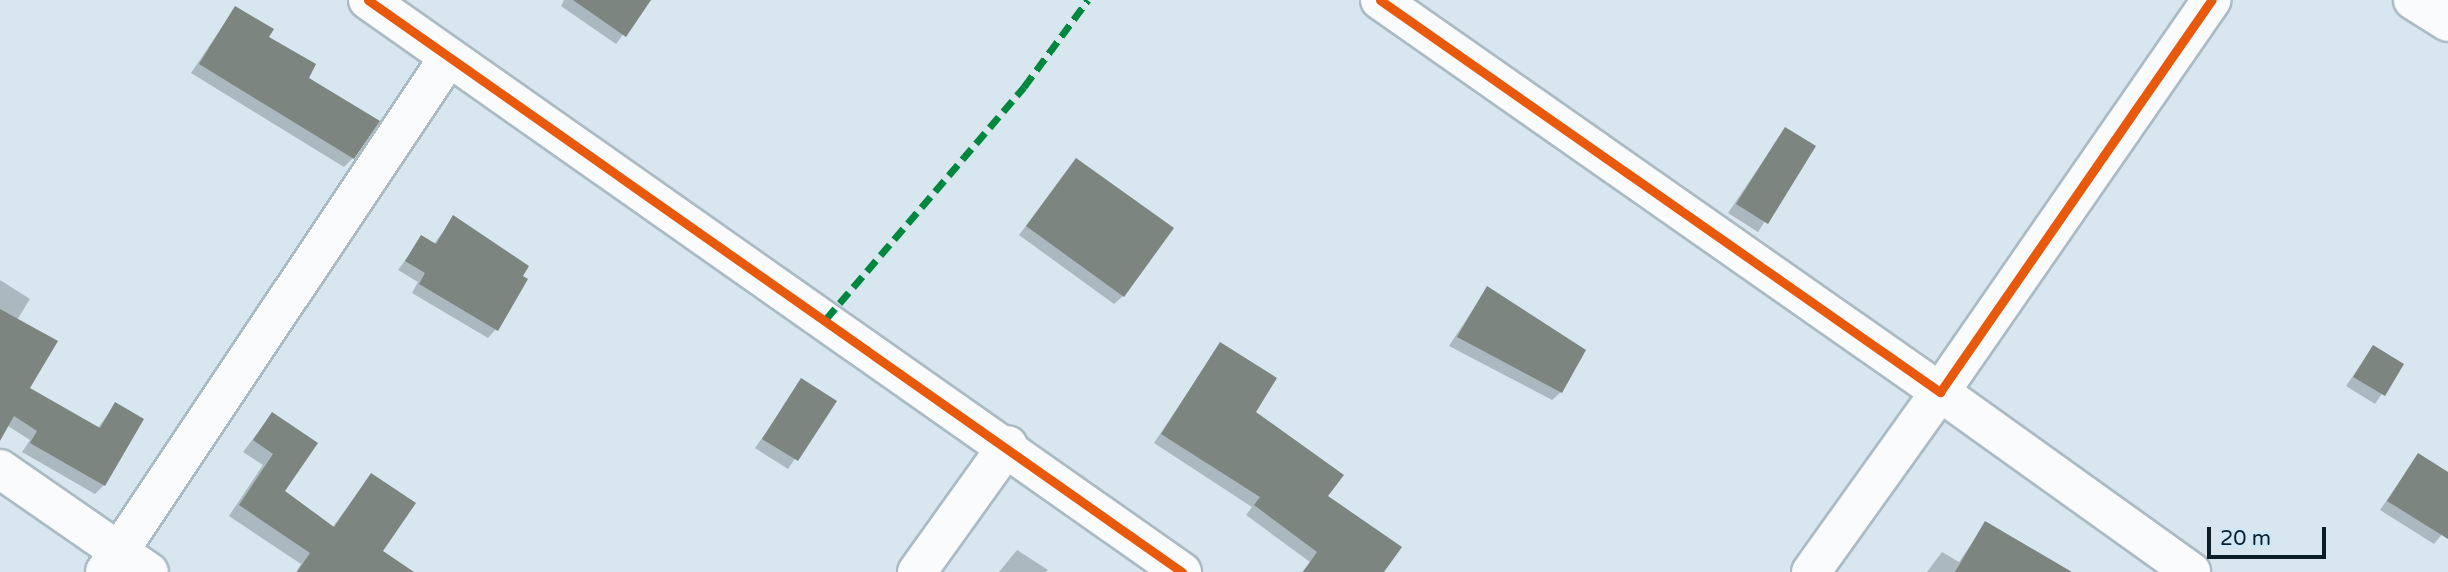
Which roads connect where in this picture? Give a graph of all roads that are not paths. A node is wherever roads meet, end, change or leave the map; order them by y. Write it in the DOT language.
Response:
graph roads {
  1 [pos="368,0"];
  2 [pos="1380,0"];
  3 [pos="2211,0"];
  4 [pos="2413,0"];
  5 [pos="2448,22"];
  6 [pos="449,57"];
  7 [pos="1940,392"];
  8 [pos="1007,445"];
  9 [pos="0,469"];
  10 [pos="124,565"];
  11 [pos="917,572"];
  12 [pos="1182,572"];
  13 [pos="1811,572"];
  14 [pos="2191,572"];
  1 -- 6 [label="street"];
  2 -- 7 [label="street"];
  3 -- 7 [label="street"];
  4 -- 5 [label="street"];
  6 -- 8 [label="street"];
  6 -- 10 [label="street"];
  7 -- 13 [label="street"];
  7 -- 14 [label="street"];
  8 -- 11 [label="street"];
  8 -- 12 [label="street"];
  9 -- 10 [label="street"];
}
